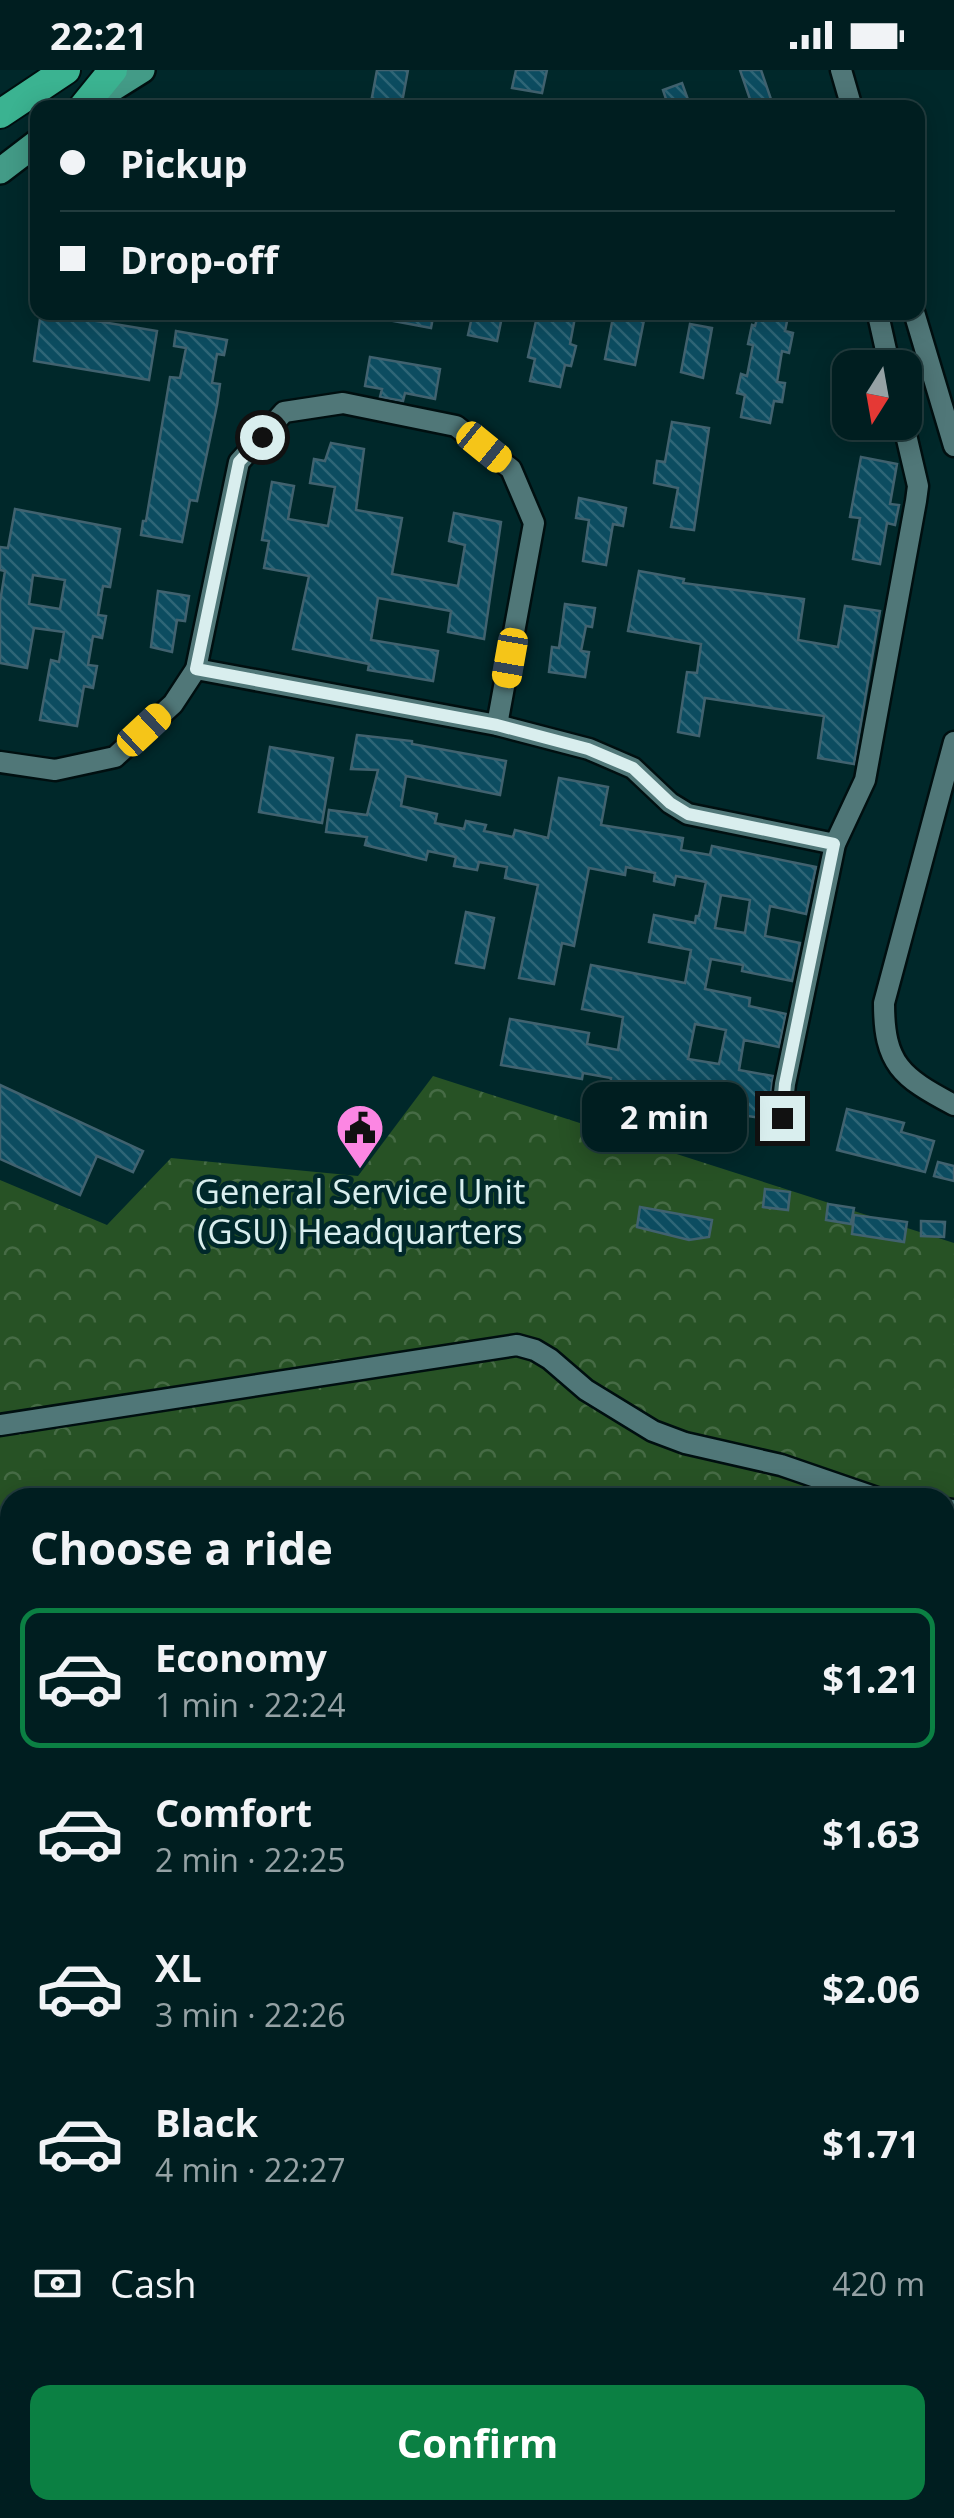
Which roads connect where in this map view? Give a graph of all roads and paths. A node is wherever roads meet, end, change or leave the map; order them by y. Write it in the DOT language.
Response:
graph roads {
  1 [pos="66,70"];
  2 [pos="112,70"];
  3 [pos="142,70"];
  4 [pos="841,70"];
  5 [pos="88,100"];
  6 [pos="95,100"];
  7 [pos="850,100"];
  8 [pos="0,114"];
  9 [pos="30,148"];
  10 [pos="0,171"];
  11 [pos="879,320"];
  12 [pos="916,320"];
  13 [pos="886,350"];
  14 [pos="907,440"];
  15 [pos="954,446"];
  16 [pos="196,669"];
  17 [pos="497,725"];
  18 [pos="954,742"];
  19 [pos="0,762"];
  20 [pos="834,844"];
  21 [pos="954,1106"];
  22 [pos="782,1118"];
  23 [pos="0,1425"];
  24 [pos="848,1488"];
  1 -- 8 [label="highway"];
  2 -- 5 [label="highway"];
  3 -- 6 [label="main road"];
  4 -- 7 [label="street"];
  9 -- 10 [label="main road"];
  11 -- 13 [label="street"];
  12 -- 15 [label="street"];
  14 -- 20 [label="street"];
  16 -- 17 [label="street"];
  16 -- 17 [label="street"];
  16 -- 19 [label="street"];
  17 -- 20 [label="street"];
  18 -- 21 [label="street"];
  20 -- 22 [label="street"];
  23 -- 24 [label="street"];
}
